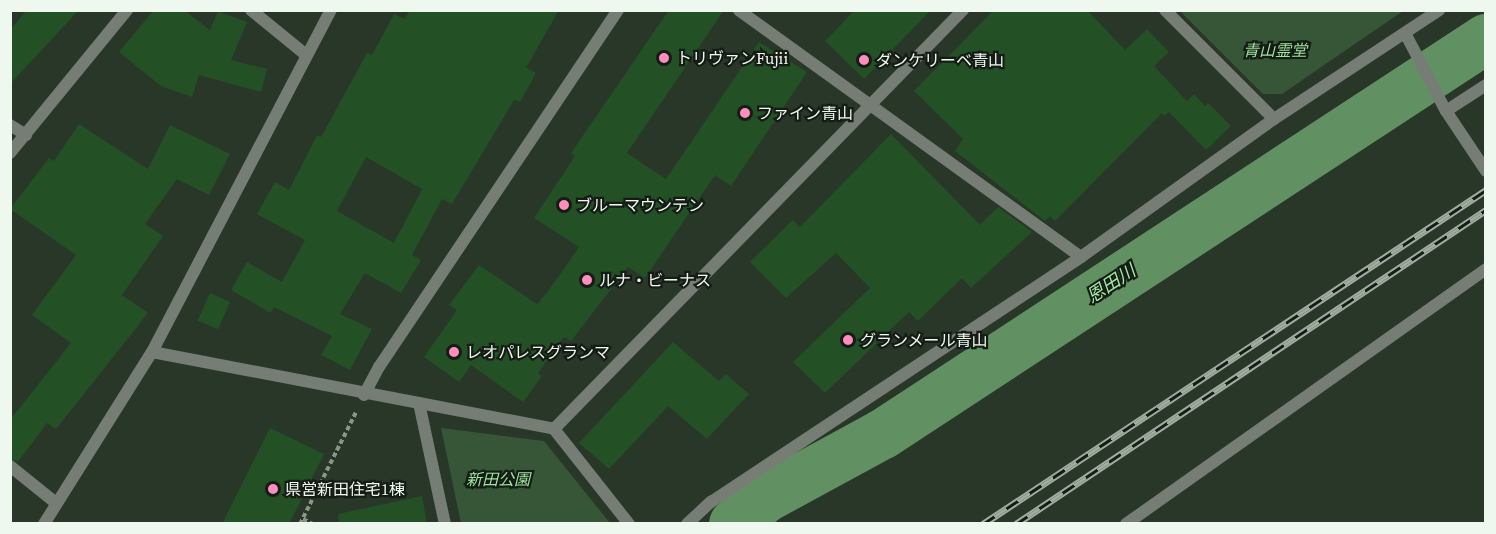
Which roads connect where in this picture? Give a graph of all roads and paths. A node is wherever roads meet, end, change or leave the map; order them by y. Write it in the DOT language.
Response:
graph roads {
  1 [pos="127,10"];
  2 [pos="251,10"];
  3 [pos="331,10"];
  4 [pos="618,10"];
  5 [pos="739,10"];
  6 [pos="963,10"];
  7 [pos="1164,10"];
  8 [pos="1439,10"];
  9 [pos="1406,33"];
  10 [pos="305,54"];
  11 [pos="1485,86"];
  12 [pos="870,103"];
  13 [pos="1446,111"];
  14 [pos="1274,119"];
  15 [pos="10,124"];
  16 [pos="26,135"];
  17 [pos="10,153"];
  18 [pos="1485,171"];
  19 [pos="1081,257"];
  20 [pos="1485,269"];
  21 [pos="152,352"];
  22 [pos="364,395"];
  23 [pos="419,403"];
  24 [pos="554,429"];
  25 [pos="10,466"];
  26 [pos="56,503"];
  27 [pos="301,521"];
  28 [pos="44,524"];
  29 [pos="314,524"];
  30 [pos="445,524"];
  31 [pos="629,524"];
  32 [pos="687,524"];
  33 [pos="1126,524"];
  1 -- 16 [label="street"];
  2 -- 10 [label="street"];
  3 -- 10 [label="street"];
  4 -- 22 [label="street"];
  5 -- 12 [label="street"];
  6 -- 12 [label="street"];
  7 -- 14 [label="street"];
  8 -- 9 [label="street"];
  9 -- 13 [label="street"];
  9 -- 14 [label="street"];
  10 -- 21 [label="street"];
  11 -- 13 [label="street"];
  12 -- 19 [label="street"];
  12 -- 24 [label="street"];
  13 -- 18 [label="street"];
  14 -- 19 [label="street"];
  15 -- 16 [label="street"];
  16 -- 17 [label="street"];
  19 -- 32 [label="street"];
  20 -- 33 [label="street"];
  21 -- 22 [label="street"];
  21 -- 26 [label="street"];
  22 -- 23 [label="street"];
  22 -- 27 [label="path"];
  23 -- 24 [label="street"];
  23 -- 30 [label="street"];
  24 -- 31 [label="street"];
  25 -- 26 [label="street"];
  26 -- 28 [label="street"];
  27 -- 29 [label="path"];
}
